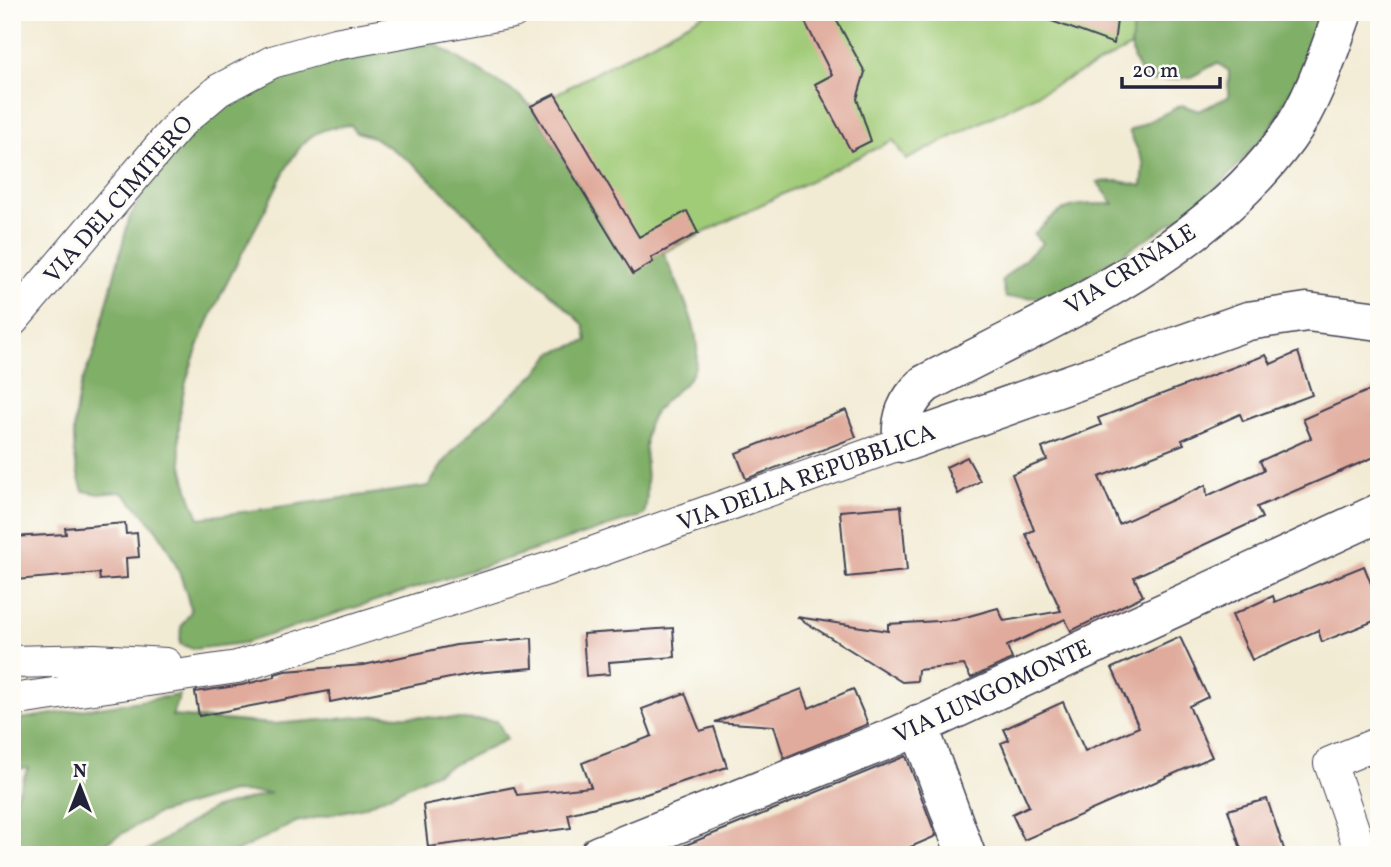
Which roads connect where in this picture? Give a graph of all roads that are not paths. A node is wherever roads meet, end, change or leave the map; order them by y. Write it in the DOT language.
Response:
graph roads {
  1 [pos="513,12"];
  2 [pos="1343,12"];
  3 [pos="12,321"];
  4 [pos="1379,321"];
  5 [pos="902,443"];
  6 [pos="1379,513"];
  7 [pos="12,662"];
  8 [pos="237,667"];
  9 [pos="12,701"];
  10 [pos="908,730"];
  11 [pos="1379,743"];
  12 [pos="599,855"];
  13 [pos="966,855"];
  14 [pos="1362,855"];
  1 -- 3 [label="street, VIA DEL CIMITERO"];
  2 -- 5 [label="street, VIA CRINALE"];
  4 -- 5 [label="street, VIA DELLA REPUBBLICA"];
  5 -- 8 [label="street, VIA DELLA REPUBBLICA"];
  6 -- 10 [label="street, VIA LUNGOMONTE"];
  7 -- 8 [label="street, VIA DELLA REPUBBLICA"];
  8 -- 9 [label="street, VIA DELLA REPUBBLICA"];
  10 -- 12 [label="street, VIA LUNGOMONTE"];
  10 -- 13 [label="street"];
  11 -- 14 [label="street"];
}
